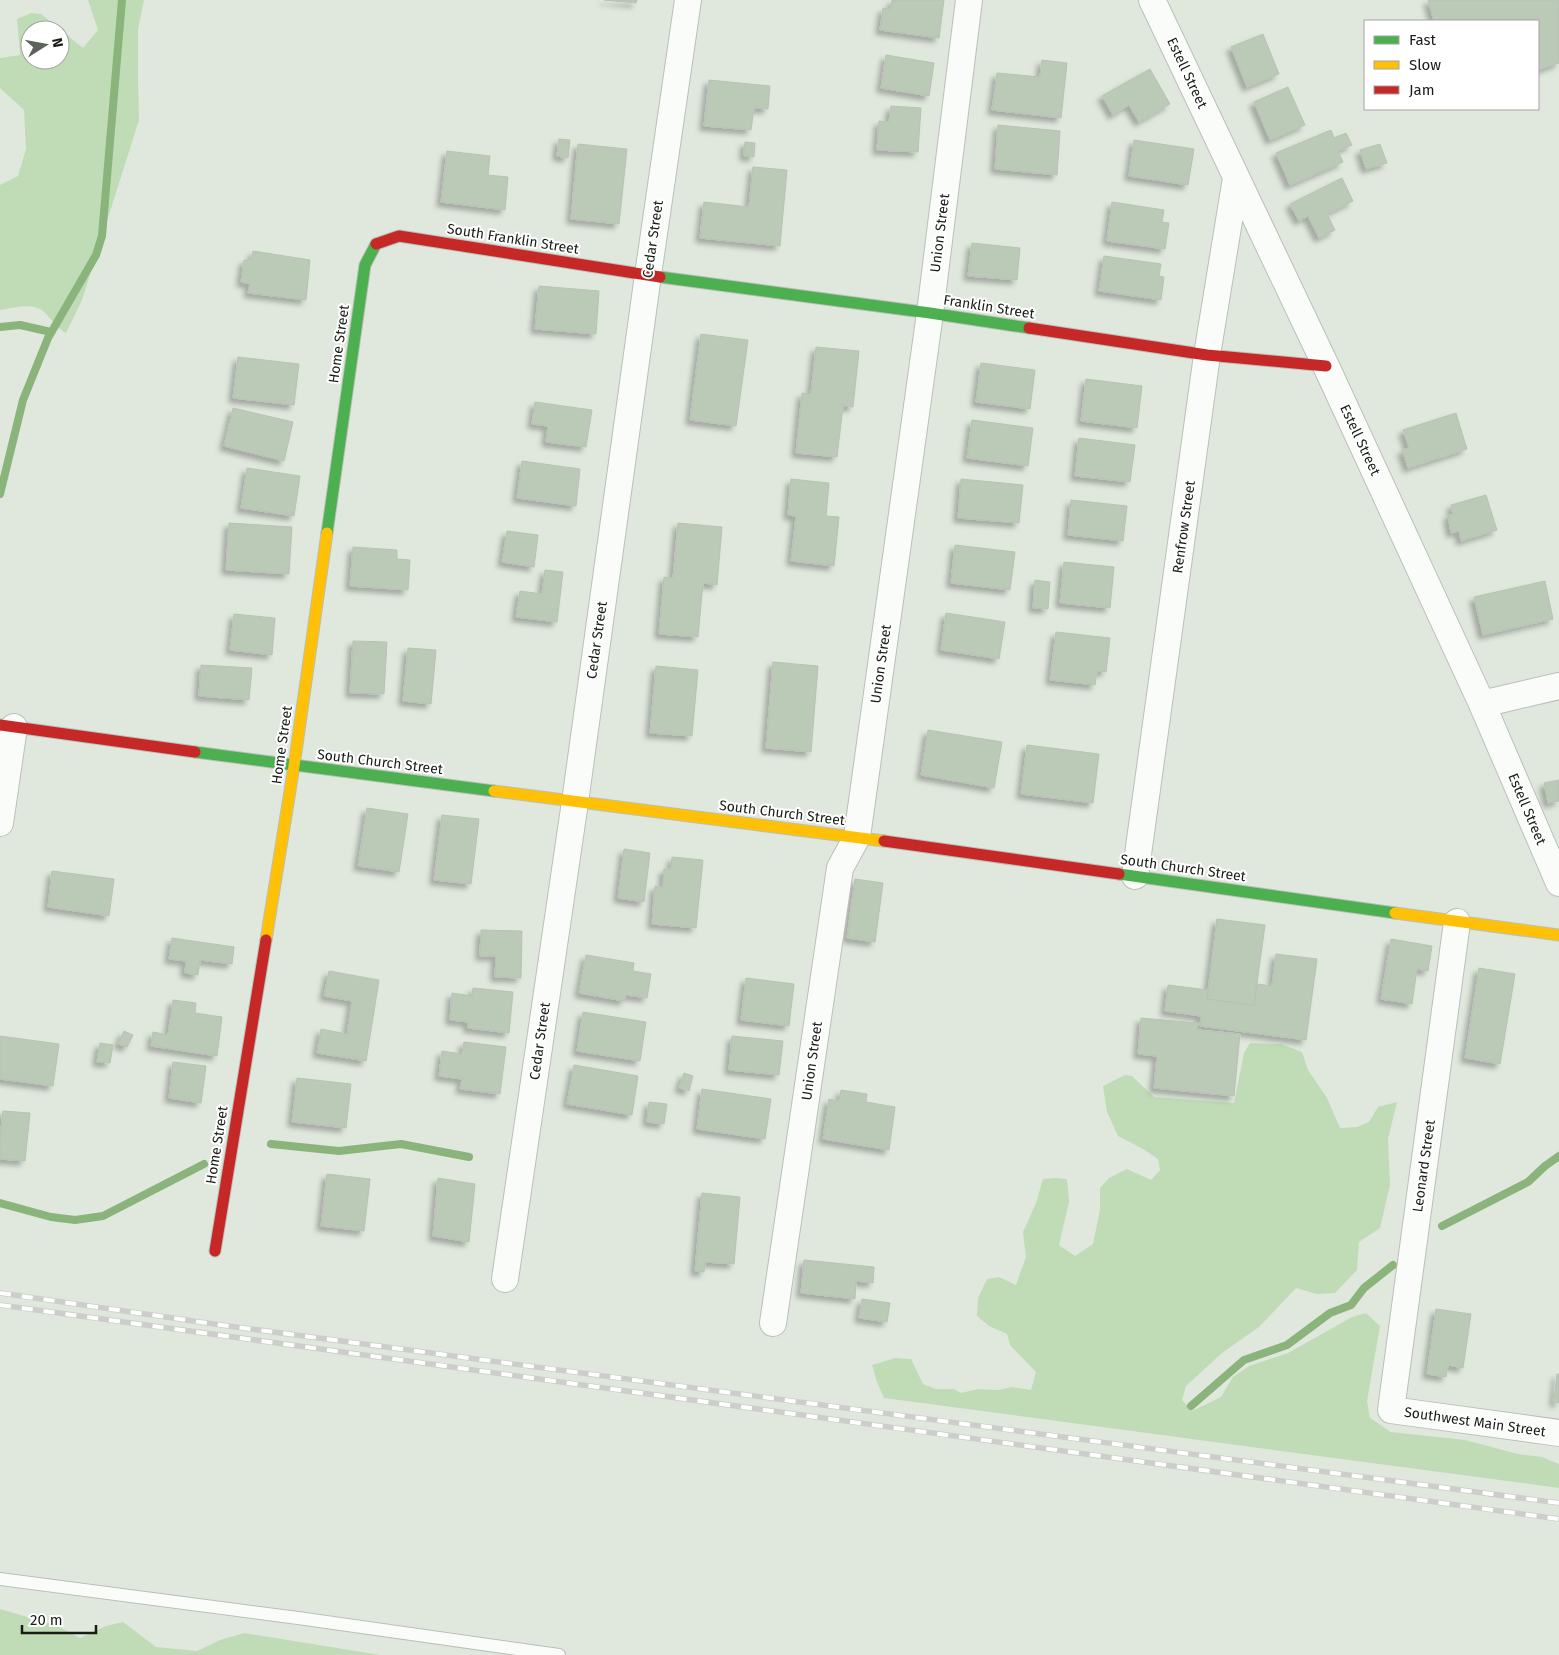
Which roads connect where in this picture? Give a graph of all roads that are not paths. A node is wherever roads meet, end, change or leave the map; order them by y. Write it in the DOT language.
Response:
graph roads {
  1 [pos="688,0"];
  2 [pos="969,0"];
  3 [pos="1152,0"];
  4 [pos="1236,178"];
  5 [pos="375,244"];
  6 [pos="648,275"];
  7 [pos="930,313"];
  8 [pos="1208,355"];
  9 [pos="1326,366"];
  10 [pos="1559,686"];
  11 [pos="1482,704"];
  12 [pos="7,726"];
  13 [pos="294,766"];
  14 [pos="575,802"];
  15 [pos="0,822"];
  16 [pos="857,837"];
  17 [pos="1135,876"];
  18 [pos="1559,883"];
  19 [pos="1458,922"];
  20 [pos="1559,935"];
  21 [pos="215,1251"];
  22 [pos="505,1279"];
  23 [pos="773,1323"];
  24 [pos="1391,1410"];
  25 [pos="1559,1433"];
  26 [pos="0,1579"];
  27 [pos="559,1655"];
  1 -- 6 [label="street, Cedar Street"];
  2 -- 7 [label="street, Union Street"];
  3 -- 4 [label="street, Estell Street"];
  4 -- 8 [label="street, Renfrow Street"];
  4 -- 9 [label="street, Estell Street"];
  5 -- 6 [label="street, South Franklin Street"];
  5 -- 13 [label="street, Home Street"];
  6 -- 7 [label="street, Franklin Street"];
  6 -- 14 [label="street, Cedar Street"];
  7 -- 8 [label="street, Franklin Street"];
  7 -- 16 [label="street, Union Street"];
  8 -- 9 [label="street, Franklin Street"];
  8 -- 17 [label="street, Renfrow Street"];
  9 -- 11 [label="street, Estell Street"];
  10 -- 11 [label="street"];
  11 -- 18 [label="street, Estell Street"];
  12 -- 13 [label="street, South Church Street"];
  12 -- 15 [label="street"];
  13 -- 14 [label="street, South Church Street"];
  13 -- 21 [label="street, Home Street"];
  14 -- 16 [label="street, South Church Street"];
  14 -- 22 [label="street, Cedar Street"];
  16 -- 17 [label="street, South Church Street"];
  16 -- 23 [label="street, Union Street"];
  17 -- 19 [label="street, South Church Street"];
  19 -- 20 [label="street, South Church Street"];
  19 -- 24 [label="street, Leonard Street"];
  24 -- 25 [label="street, Southwest Main Street"];
  26 -- 27 [label="lane"];
}
